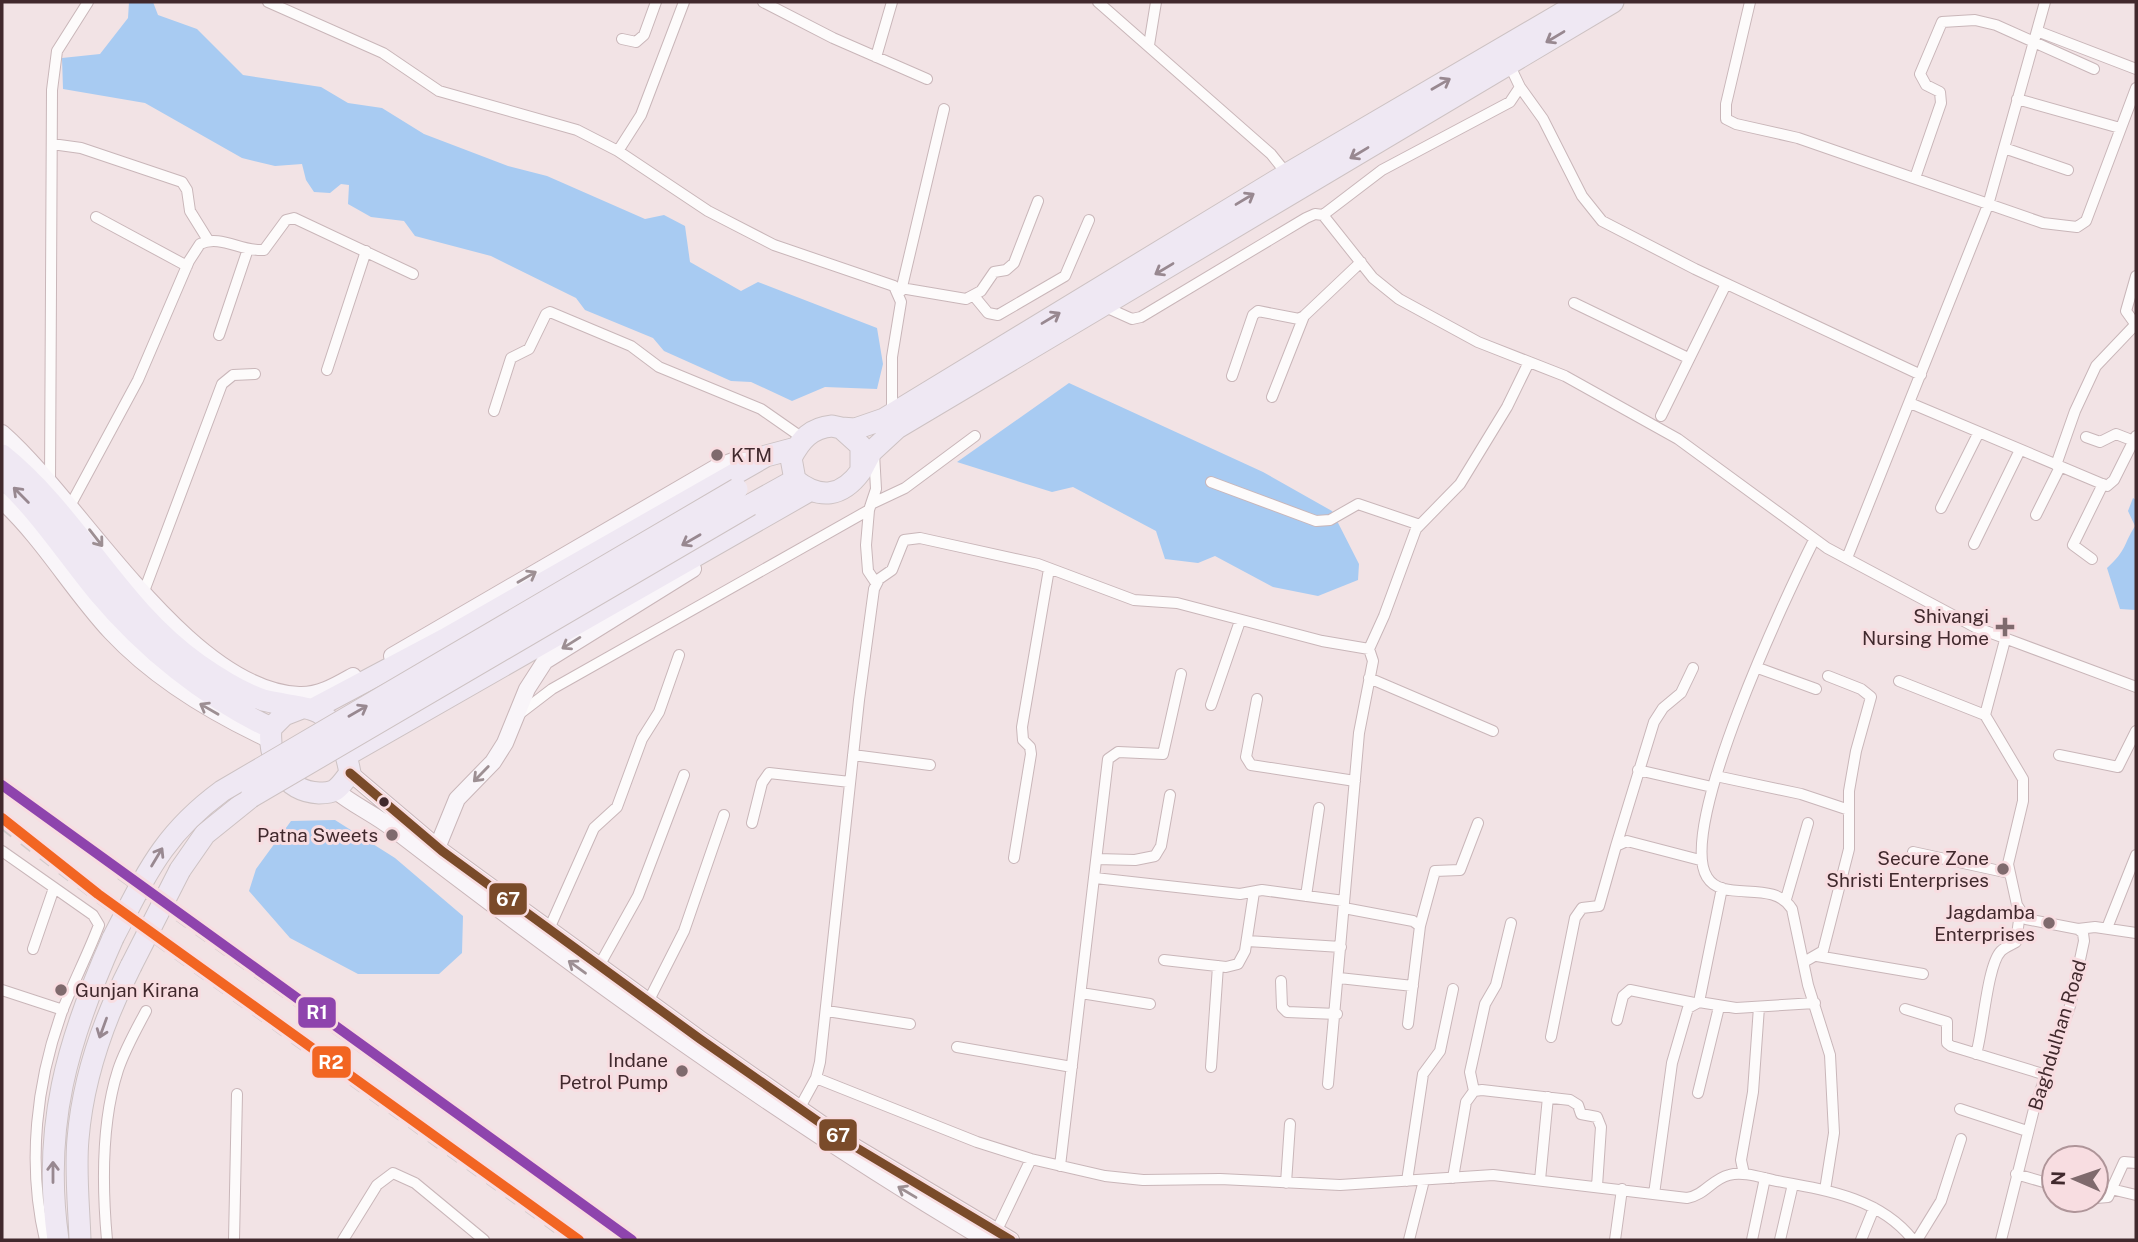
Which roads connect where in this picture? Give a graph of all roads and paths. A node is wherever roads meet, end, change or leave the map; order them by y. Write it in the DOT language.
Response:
graph roads {
  1 [pos="88,2"];
  2 [pos="268,2"];
  3 [pos="656,2"];
  4 [pos="684,2"];
  5 [pos="763,2"];
  6 [pos="892,2"];
  7 [pos="1098,2"];
  8 [pos="1156,2"];
  9 [pos="1581,2"];
  10 [pos="1614,2"];
  11 [pos="1750,2"];
  12 [pos="2045,2"];
  13 [pos="2037,31"];
  14 [pos="622,39"];
  15 [pos="1149,45"];
  16 [pos="2034,45"];
  17 [pos="876,57"];
  18 [pos="1508,64"];
  19 [pos="2136,68"];
  20 [pos="2094,69"];
  21 [pos="927,79"];
  22 [pos="1520,87"];
  23 [pos="2136,89"];
  24 [pos="2017,99"];
  25 [pos="944,109"];
  26 [pos="2120,128"];
  27 [pos="52,144"];
  28 [pos="2004,148"];
  29 [pos="618,151"];
  30 [pos="2068,170"];
  31 [pos="1287,174"];
  32 [pos="1915,178"];
  33 [pos="1038,201"];
  34 [pos="1989,205"];
  35 [pos="1323,215"];
  36 [pos="96,217"];
  37 [pos="1089,220"];
  38 [pos="208,240"];
  39 [pos="248,249"];
  40 [pos="366,251"];
  41 [pos="1361,262"];
  42 [pos="187,266"];
  43 [pos="413,274"];
  44 [pos="2136,276"];
  45 [pos="1726,284"];
  46 [pos="901,291"];
  47 [pos="974,296"];
  48 [pos="1574,303"];
  49 [pos="1102,306"];
  50 [pos="1304,316"];
  51 [pos="2136,325"];
  52 [pos="219,335"];
  53 [pos="1688,358"];
  54 [pos="1529,362"];
  55 [pos="327,370"];
  56 [pos="255,374"];
  57 [pos="1921,375"];
  58 [pos="1232,376"];
  59 [pos="1272,397"];
  60 [pos="1910,403"];
  61 [pos="494,411"];
  62 [pos="892,415"];
  63 [pos="1661,416"];
  64 [pos="841,428"];
  65 [pos="1979,432"];
  66 [pos="2,433"];
  67 [pos="975,436"];
  68 [pos="2086,438"];
  69 [pos="2135,439"];
  70 [pos="797,448"];
  71 [pos="874,449"];
  72 [pos="2020,450"];
  73 [pos="2,455"];
  74 [pos="758,460"];
  75 [pos="2058,466"];
  76 [pos="861,471"];
  77 [pos="2,477"];
  78 [pos="50,482"];
  79 [pos="1211,482"];
  80 [pos="2103,484"];
  81 [pos="799,490"];
  82 [pos="744,497"];
  83 [pos="2,501"];
  84 [pos="70,506"];
  85 [pos="870,507"];
  86 [pos="1941,508"];
  87 [pos="2036,514"];
  88 [pos="1420,525"];
  89 [pos="1814,540"];
  90 [pos="1974,544"];
  91 [pos="1847,558"];
  92 [pos="2092,559"];
  93 [pos="1049,569"];
  94 [pos="876,583"];
  95 [pos="144,594"];
  96 [pos="1240,621"];
  97 [pos="2006,640"];
  98 [pos="1369,649"];
  99 [pos="169,653"];
  100 [pos="679,655"];
  101 [pos="1693,667"];
  102 [pos="1758,668"];
  103 [pos="1181,674"];
  104 [pos="1828,676"];
  105 [pos="1369,678"];
  106 [pos="1899,681"];
  107 [pos="2136,687"];
  108 [pos="1816,689"];
  109 [pos="254,690"];
  110 [pos="1257,699"];
  111 [pos="1211,705"];
  112 [pos="308,708"];
  113 [pos="1985,715"];
  114 [pos="516,716"];
  115 [pos="1493,731"];
  116 [pos="2136,731"];
  117 [pos="271,734"];
  118 [pos="853,755"];
  119 [pos="2059,755"];
  120 [pos="348,764"];
  121 [pos="930,765"];
  122 [pos="1639,770"];
  123 [pos="684,775"];
  124 [pos="1355,781"];
  125 [pos="1714,781"];
  126 [pos="850,782"];
  127 [pos="335,790"];
  128 [pos="1170,795"];
  129 [pos="1319,808"];
  130 [pos="1849,810"];
  131 [pos="723,815"];
  132 [pos="752,823"];
  133 [pos="1478,823"];
  134 [pos="1808,823"];
  135 [pos="1616,846"];
  136 [pos="438,848"];
  137 [pos="2,851"];
  138 [pos="1913,852"];
  139 [pos="2136,855"];
  140 [pos="1014,858"];
  141 [pos="1097,859"];
  142 [pos="1700,860"];
  143 [pos="2009,873"];
  144 [pos="1095,878"];
  145 [pos="54,887"];
  146 [pos="1722,888"];
  147 [pos="1254,892"];
  148 [pos="1306,896"];
  149 [pos="1786,899"];
  150 [pos="1344,904"];
  151 [pos="2020,913"];
  152 [pos="1511,923"];
  153 [pos="1420,926"];
  154 [pos="2107,928"];
  155 [pos="549,929"];
  156 [pos="2078,929"];
  157 [pos="2136,933"];
  158 [pos="1247,941"];
  159 [pos="1341,947"];
  160 [pos="33,949"];
  161 [pos="1817,956"];
  162 [pos="1164,960"];
  163 [pos="1804,962"];
  164 [pos="599,966"];
  165 [pos="1219,966"];
  166 [pos="1923,974"];
  167 [pos="1339,978"];
  168 [pos="1281,981"];
  169 [pos="1413,986"];
  170 [pos="1453,989"];
  171 [pos="2,990"];
  172 [pos="1081,993"];
  173 [pos="648,1002"];
  174 [pos="1697,1003"];
  175 [pos="1815,1003"];
  176 [pos="1150,1004"];
  177 [pos="1719,1007"];
  178 [pos="1759,1007"];
  179 [pos="1906,1009"];
  180 [pos="63,1010"];
  181 [pos="146,1011"];
  182 [pos="827,1011"];
  183 [pos="1336,1014"];
  184 [pos="1617,1020"];
  185 [pos="909,1024"];
  186 [pos="1408,1024"];
  187 [pos="1551,1037"];
  188 [pos="957,1047"];
  189 [pos="1976,1054"];
  190 [pos="722,1063"];
  191 [pos="1211,1066"];
  192 [pos="1072,1067"];
  193 [pos="2046,1075"];
  194 [pos="816,1078"];
  195 [pos="1328,1084"];
  196 [pos="1474,1091"];
  197 [pos="1698,1093"];
  198 [pos="237,1094"];
  199 [pos="1548,1097"];
  200 [pos="799,1109"];
  201 [pos="1960,1109"];
  202 [pos="1290,1124"];
  203 [pos="2027,1130"];
  204 [pos="1961,1139"];
  205 [pos="1031,1159"];
  206 [pos="2136,1163"];
  207 [pos="1060,1166"];
  208 [pos="1744,1174"];
  209 [pos="2015,1174"];
  210 [pos="1453,1178"];
  211 [pos="1765,1178"];
  212 [pos="1424,1180"];
  213 [pos="1540,1180"];
  214 [pos="1407,1181"];
  215 [pos="2040,1181"];
  216 [pos="1286,1183"];
  217 [pos="1793,1184"];
  218 [pos="1597,1186"];
  219 [pos="1622,1189"];
  220 [pos="2111,1189"];
  221 [pos="1825,1190"];
  222 [pos="1654,1194"];
  223 [pos="2136,1195"];
  224 [pos="1874,1208"];
  225 [pos="991,1236"];
  226 [pos="45,1240"];
  227 [pos="58,1240"];
  228 [pos="80,1240"];
  229 [pos="107,1240"];
  230 [pos="234,1240"];
  231 [pos="343,1240"];
  232 [pos="484,1240"];
  233 [pos="1011,1240"];
  234 [pos="1409,1240"];
  235 [pos="1615,1240"];
  236 [pos="1752,1240"];
  237 [pos="1780,1240"];
  238 [pos="1861,1240"];
  239 [pos="1915,1240"];
  240 [pos="2001,1240"];
  1 -- 27 [label="street"];
  2 -- 29 [label="street"];
  3 -- 14 [label="street"];
  4 -- 29 [label="street"];
  5 -- 17 [label="street"];
  6 -- 17 [label="street"];
  7 -- 15 [label="street"];
  8 -- 15 [label="street"];
  31 -- 9 [label="highway, one-way"];
  10 -- 18 [label="highway, one-way"];
  11 -- 32 [label="street"];
  12 -- 13 [label="street"];
  13 -- 16 [label="street"];
  13 -- 19 [label="street"];
  15 -- 31 [label="street"];
  16 -- 20 [label="street"];
  16 -- 24 [label="street"];
  16 -- 32 [label="street"];
  17 -- 21 [label="street"];
  18 -- 22 [label="street"];
  18 -- 49 [label="highway, one-way"];
  22 -- 35 [label="street"];
  22 -- 45 [label="street"];
  23 -- 26 [label="street"];
  24 -- 26 [label="street"];
  24 -- 28 [label="street"];
  25 -- 46 [label="street"];
  26 -- 34 [label="street"];
  27 -- 38 [label="street"];
  27 -- 78 [label="street"];
  28 -- 30 [label="street"];
  28 -- 34 [label="street"];
  29 -- 46 [label="street"];
  62 -- 31 [label="highway, one-way"];
  32 -- 34 [label="street"];
  33 -- 47 [label="street"];
  34 -- 57 [label="street"];
  35 -- 41 [label="street"];
  35 -- 49 [label="street"];
  36 -- 42 [label="street"];
  37 -- 47 [label="street"];
  38 -- 39 [label="street"];
  38 -- 42 [label="street"];
  39 -- 40 [label="street"];
  39 -- 52 [label="street"];
  40 -- 43 [label="street"];
  40 -- 55 [label="street"];
  41 -- 50 [label="street"];
  41 -- 54 [label="street"];
  42 -- 84 [label="street"];
  44 -- 51 [label="street"];
  45 -- 53 [label="street"];
  45 -- 57 [label="street"];
  46 -- 47 [label="street"];
  46 -- 62 [label="street"];
  48 -- 53 [label="street"];
  49 -- 71 [label="highway"];
  50 -- 58 [label="street"];
  50 -- 59 [label="street"];
  51 -- 75 [label="street"];
  53 -- 63 [label="street"];
  54 -- 88 [label="street"];
  54 -- 89 [label="street"];
  56 -- 95 [label="street"];
  57 -- 60 [label="street"];
  60 -- 65 [label="street"];
  60 -- 91 [label="street"];
  61 -- 70 [label="street"];
  62 -- 64 [label="highway"];
  64 -- 70 [label="highway"];
  64 -- 76 [label="highway"];
  65 -- 72 [label="street"];
  65 -- 86 [label="street"];
  66 -- 78 [label="street"];
  67 -- 85 [label="street"];
  68 -- 69 [label="street"];
  69 -- 80 [label="street"];
  70 -- 74 [label="highway"];
  70 -- 81 [label="highway"];
  70 -- 82 [label="highway"];
  71 -- 76 [label="highway"];
  71 -- 85 [label="street"];
  72 -- 75 [label="street"];
  72 -- 90 [label="street"];
  73 -- 99 [label="highway"];
  109 -- 74 [label="street, one-way"];
  74 -- 112 [label="highway"];
  75 -- 80 [label="street"];
  75 -- 87 [label="street"];
  76 -- 81 [label="highway"];
  99 -- 77 [label="highway, one-way"];
  78 -- 84 [label="street"];
  79 -- 88 [label="street"];
  80 -- 92 [label="street"];
  81 -- 82 [label="highway"];
  81 -- 114 [label="street, one-way"];
  81 -- 120 [label="highway"];
  227 -- 82 [label="highway, one-way, bridge"];
  82 -- 228 [label="highway, one-way, bridge"];
  117 -- 83 [label="street, one-way"];
  84 -- 95 [label="street, one-way"];
  85 -- 94 [label="street"];
  85 -- 114 [label="street"];
  88 -- 98 [label="street"];
  89 -- 91 [label="street"];
  89 -- 102 [label="street"];
  91 -- 97 [label="street"];
  93 -- 94 [label="street"];
  93 -- 96 [label="street"];
  93 -- 140 [label="street"];
  94 -- 118 [label="street"];
  95 -- 109 [label="street"];
  96 -- 98 [label="street"];
  96 -- 111 [label="street"];
  97 -- 107 [label="street"];
  97 -- 113 [label="street"];
  98 -- 105 [label="street"];
  99 -- 109 [label="highway"];
  99 -- 117 [label="highway"];
  100 -- 155 [label="street"];
  101 -- 122 [label="street"];
  102 -- 108 [label="street"];
  102 -- 125 [label="street"];
  103 -- 141 [label="street"];
  104 -- 130 [label="street"];
  105 -- 115 [label="street"];
  105 -- 124 [label="street"];
  106 -- 113 [label="street"];
  109 -- 112 [label="highway"];
  110 -- 124 [label="street"];
  112 -- 117 [label="highway"];
  112 -- 120 [label="highway"];
  113 -- 143 [label="street"];
  114 -- 136 [label="street, one-way"];
  116 -- 119 [label="street"];
  117 -- 127 [label="highway"];
  118 -- 121 [label="street"];
  118 -- 126 [label="street"];
  120 -- 127 [label="highway"];
  120 -- 136 [label="street"];
  122 -- 125 [label="street"];
  122 -- 135 [label="street"];
  123 -- 164 [label="street"];
  124 -- 150 [label="street"];
  125 -- 130 [label="street"];
  125 -- 142 [label="street"];
  126 -- 132 [label="street"];
  126 -- 182 [label="street"];
  190 -- 127 [label="street, one-way"];
  128 -- 141 [label="street"];
  129 -- 148 [label="street"];
  130 -- 161 [label="street"];
  131 -- 173 [label="street"];
  133 -- 153 [label="street"];
  134 -- 149 [label="street"];
  135 -- 142 [label="street"];
  135 -- 187 [label="street"];
  136 -- 155 [label="street"];
  137 -- 145 [label="street"];
  138 -- 143 [label="street"];
  139 -- 154 [label="street"];
  141 -- 144 [label="street"];
  142 -- 146 [label="street"];
  143 -- 151 [label="street"];
  144 -- 147 [label="street"];
  144 -- 172 [label="street"];
  145 -- 160 [label="street"];
  145 -- 180 [label="street"];
  146 -- 149 [label="street"];
  146 -- 174 [label="street"];
  147 -- 148 [label="street"];
  147 -- 158 [label="street"];
  148 -- 150 [label="street"];
  149 -- 163 [label="street"];
  150 -- 153 [label="street"];
  150 -- 159 [label="street"];
  151 -- 156 [label="street, Baghdulhan Road"];
  151 -- 189 [label="street"];
  152 -- 196 [label="street"];
  153 -- 169 [label="street"];
  154 -- 156 [label="street"];
  154 -- 157 [label="street"];
  155 -- 164 [label="street"];
  156 -- 193 [label="street, Baghdulhan Road"];
  158 -- 159 [label="street"];
  158 -- 165 [label="street"];
  159 -- 167 [label="street"];
  161 -- 163 [label="street"];
  161 -- 166 [label="street"];
  162 -- 165 [label="street"];
  163 -- 175 [label="street"];
  164 -- 173 [label="street"];
  165 -- 191 [label="street"];
  167 -- 169 [label="street"];
  167 -- 183 [label="street"];
  168 -- 183 [label="street"];
  169 -- 186 [label="street"];
  170 -- 214 [label="street"];
  171 -- 180 [label="street"];
  172 -- 176 [label="street"];
  172 -- 192 [label="street"];
  173 -- 190 [label="street"];
  174 -- 177 [label="street"];
  174 -- 184 [label="street"];
  174 -- 222 [label="street"];
  175 -- 178 [label="street"];
  175 -- 221 [label="street"];
  177 -- 178 [label="street"];
  177 -- 197 [label="street"];
  178 -- 208 [label="street"];
  179 -- 189 [label="street"];
  180 -- 226 [label="street"];
  181 -- 229 [label="street"];
  182 -- 185 [label="street"];
  182 -- 194 [label="street"];
  183 -- 195 [label="street"];
  188 -- 192 [label="street"];
  189 -- 193 [label="street"];
  190 -- 200 [label="street"];
  225 -- 190 [label="street, one-way"];
  192 -- 207 [label="street"];
  193 -- 203 [label="street, Baghdulhan Road"];
  194 -- 200 [label="street"];
  194 -- 205 [label="street"];
  196 -- 199 [label="street"];
  196 -- 210 [label="street"];
  198 -- 230 [label="street"];
  199 -- 213 [label="street"];
  199 -- 218 [label="street"];
  200 -- 225 [label="street"];
  201 -- 203 [label="street"];
  202 -- 216 [label="street"];
  203 -- 209 [label="street, Baghdulhan Road"];
  204 -- 239 [label="street"];
  205 -- 207 [label="street"];
  205 -- 225 [label="street"];
  206 -- 220 [label="street"];
  207 -- 216 [label="street"];
  208 -- 211 [label="street"];
  208 -- 222 [label="street"];
  209 -- 215 [label="street"];
  209 -- 240 [label="street, Baghdulhan Road"];
  210 -- 212 [label="street"];
  210 -- 213 [label="street"];
  211 -- 217 [label="street"];
  211 -- 236 [label="street"];
  212 -- 214 [label="street"];
  212 -- 234 [label="street"];
  213 -- 218 [label="street"];
  214 -- 216 [label="street"];
  217 -- 221 [label="street"];
  217 -- 237 [label="street"];
  218 -- 219 [label="street"];
  219 -- 222 [label="street"];
  219 -- 235 [label="street"];
  220 -- 223 [label="street"];
  221 -- 224 [label="street"];
  224 -- 238 [label="street"];
  224 -- 239 [label="street"];
  225 -- 233 [label="street"];
  231 -- 232 [label="street"];
}
